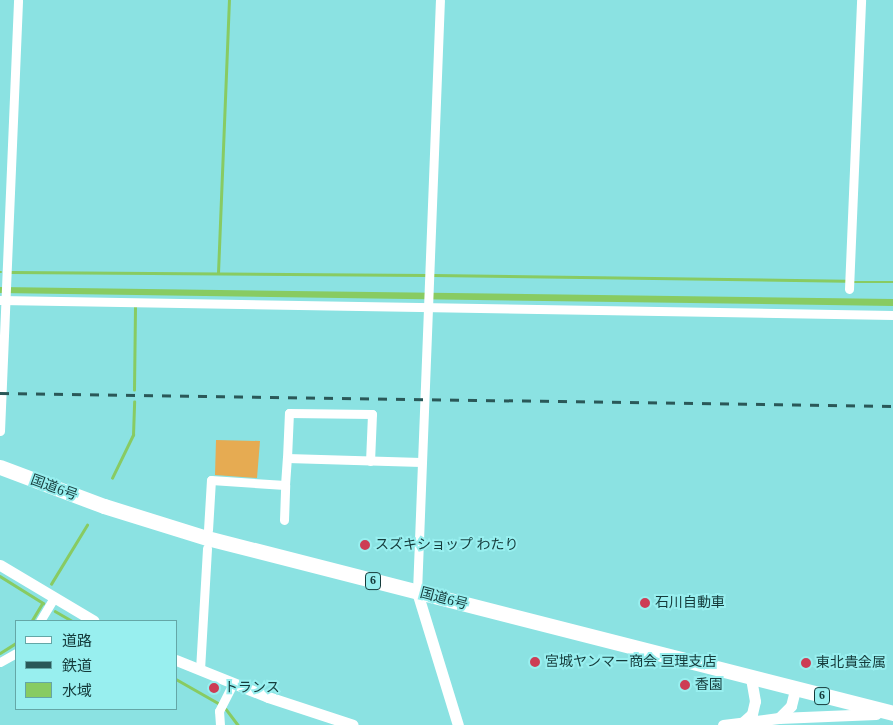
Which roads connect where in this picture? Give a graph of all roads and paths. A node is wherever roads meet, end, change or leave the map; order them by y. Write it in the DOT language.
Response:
graph roads {
  1 [pos="18,0"];
  2 [pos="440,0"];
  3 [pos="861,0"];
  4 [pos="849,288"];
  5 [pos="4,295"];
  6 [pos="427,307"];
  7 [pos="893,315"];
  8 [pos="0,431"];
  9 [pos="287,458"];
  10 [pos="370,461"];
  11 [pos="421,462"];
  12 [pos="0,467"];
  13 [pos="285,485"];
  14 [pos="284,520"];
  15 [pos="208,530"];
  16 [pos="207,548"];
  17 [pos="0,565"];
  18 [pos="417,592"];
  19 [pos="54,598"];
  20 [pos="41,620"];
  21 [pos="92,620"];
  22 [pos="15,654"];
  23 [pos="178,661"];
  24 [pos="0,662"];
  25 [pos="200,670"];
  26 [pos="751,679"];
  27 [pos="233,683"];
  28 [pos="795,690"];
  29 [pos="848,702"];
  30 [pos="893,704"];
  31 [pos="893,714"];
  32 [pos="779,718"];
  33 [pos="743,722"];
  34 [pos="220,725"];
  35 [pos="353,725"];
  36 [pos="458,725"];
  37 [pos="723,725"];
  1 -- 5 [label="street"];
  2 -- 6 [label="street"];
  3 -- 4 [label="street"];
  5 -- 6 [label="street"];
  5 -- 8 [label="street"];
  6 -- 7 [label="street"];
  6 -- 11 [label="street"];
  9 -- 10 [label="street"];
  9 -- 10 [label="street"];
  9 -- 13 [label="street"];
  10 -- 11 [label="street"];
  11 -- 18 [label="street"];
  12 -- 18 [label="highway, 国道6号 / 6"];
  13 -- 14 [label="street"];
  13 -- 15 [label="street"];
  16 -- 25 [label="street"];
  17 -- 19 [label="street"];
  18 -- 26 [label="highway, 国道6号 / 6"];
  18 -- 36 [label="street"];
  19 -- 20 [label="street"];
  19 -- 21 [label="street"];
  22 -- 24 [label="street"];
  23 -- 25 [label="street"];
  25 -- 27 [label="street"];
  26 -- 28 [label="highway, 国道6号 / 6"];
  26 -- 33 [label="street"];
  27 -- 34 [label="street"];
  27 -- 35 [label="street"];
  28 -- 29 [label="highway, 国道6号 / 6"];
  28 -- 32 [label="street"];
  29 -- 30 [label="street"];
  29 -- 31 [label="highway, 国道6号 / 6"];
  31 -- 32 [label="street"];
  32 -- 33 [label="street"];
  33 -- 37 [label="street"];
}
